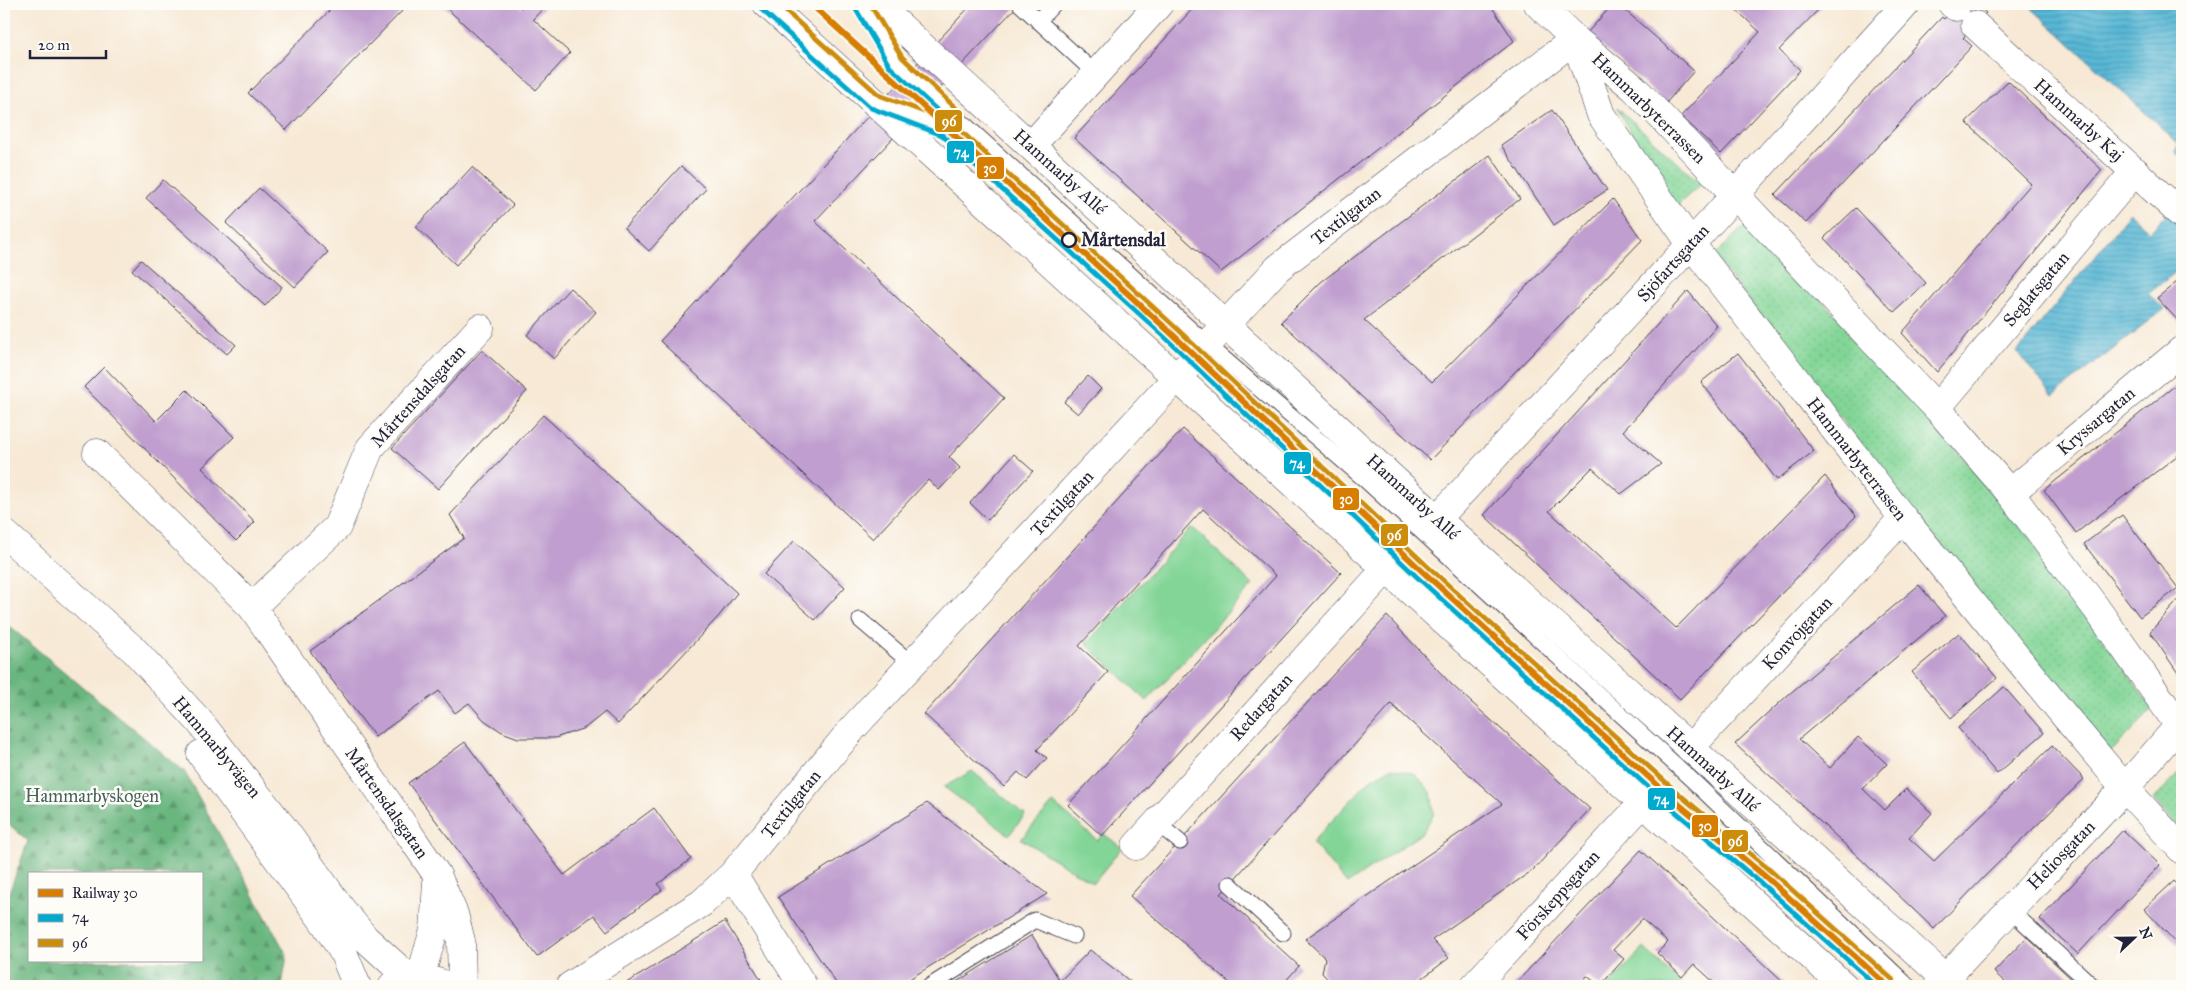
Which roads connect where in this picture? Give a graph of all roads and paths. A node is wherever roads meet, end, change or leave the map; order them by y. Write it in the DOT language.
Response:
graph roads {
  1 [pos="767,4"];
  2 [pos="861,4"];
  3 [pos="876,4"];
  4 [pos="1020,4"];
  5 [pos="1054,4"];
  6 [pos="1160,4"];
  7 [pos="1538,4"];
  8 [pos="1906,4"];
  9 [pos="1038,21"];
  10 [pos="1975,26"];
  11 [pos="1575,39"];
  12 [pos="1096,74"];
  13 [pos="875,102"];
  14 [pos="1031,146"];
  15 [pos="2135,171"];
  16 [pos="1735,194"];
  17 [pos="2175,208"];
  18 [pos="1691,244"];
  19 [pos="1226,326"];
  20 [pos="480,328"];
  21 [pos="2182,350"];
  22 [pos="1202,351"];
  23 [pos="1177,378"];
  24 [pos="1937,408"];
  25 [pos="97,453"];
  26 [pos="2010,493"];
  27 [pos="1903,518"];
  28 [pos="1437,519"];
  29 [pos="4,533"];
  30 [pos="4,555"];
  31 [pos="1386,569"];
  32 [pos="252,607"];
  33 [pos="860,620"];
  34 [pos="912,664"];
  35 [pos="2181,726"];
  36 [pos="1690,748"];
  37 [pos="2125,788"];
  38 [pos="1643,803"];
  39 [pos="1157,823"];
  40 [pos="1180,842"];
  41 [pos="1136,846"];
  42 [pos="2182,850"];
  43 [pos="733,874"];
  44 [pos="437,875"];
  45 [pos="1230,884"];
  46 [pos="2009,910"];
  47 [pos="1284,933"];
  48 [pos="1074,936"];
  49 [pos="407,981"];
  50 [pos="1946,984"];
  51 [pos="356,986"];
  52 [pos="448,986"];
  53 [pos="462,986"];
  54 [pos="570,986"];
  55 [pos="803,986"];
  56 [pos="930,986"];
  57 [pos="1474,986"];
  58 [pos="1844,986"];
  59 [pos="1888,986"];
  60 [pos="1908,986"];
  61 [pos="2093,986"];
  1 -- 13 [label="street"];
  2 -- 22 [label="lane"];
  3 -- 14 [label="street, Hammarby Allé"];
  4 -- 9 [label="lane"];
  5 -- 9 [label="lane"];
  6 -- 12 [label="street"];
  7 -- 11 [label="street, Hammarbyterrassen"];
  8 -- 16 [label="street, Sjöfartsgatan"];
  9 -- 12 [label="lane"];
  10 -- 15 [label="street, Hammarby Kaj"];
  11 -- 16 [label="street, Hammarbyterrassen"];
  11 -- 18 [label="street, Hammarbyterrassen"];
  11 -- 19 [label="street, Textilgatan"];
  12 -- 14 [label="street"];
  13 -- 22 [label="lane"];
  13 -- 23 [label="street"];
  14 -- 19 [label="street, Hammarby Allé"];
  15 -- 17 [label="street, Hammarby Kaj"];
  15 -- 24 [label="street, Seglatsgatan"];
  16 -- 18 [label="street, Sjöfartsgatan"];
  16 -- 24 [label="street, Hammarbyterrassen"];
  18 -- 27 [label="street, Hammarbyterrassen"];
  18 -- 28 [label="street, Sjöfartsgatan"];
  19 -- 22 [label="street, Textilgatan"];
  19 -- 28 [label="street, Hammarby Allé"];
  20 -- 32 [label="street, Mårtensdalsgatan"];
  21 -- 26 [label="street, Kryssargatan"];
  22 -- 23 [label="street, Textilgatan"];
  22 -- 59 [label="lane"];
  22 -- 60 [label="lane"];
  23 -- 31 [label="street"];
  23 -- 34 [label="street, Textilgatan"];
  24 -- 26 [label="street, Hammarbyterrassen"];
  25 -- 32 [label="street, Mårtensdalsgatan"];
  26 -- 35 [label="street, Hammarbyterrassen"];
  27 -- 36 [label="street, Konvojgatan"];
  27 -- 37 [label="street, Hammarbyterrassen"];
  28 -- 36 [label="street, Hammarby Allé"];
  29 -- 49 [label="street, Hammarbyvägen"];
  30 -- 51 [label="street, Hammarbyvägen"];
  31 -- 38 [label="street"];
  31 -- 39 [label="street, Redargatan"];
  32 -- 44 [label="street, Mårtensdalsgatan"];
  33 -- 34 [label="lane"];
  34 -- 43 [label="street, Textilgatan"];
  35 -- 37 [label="street, Heliosgatan"];
  36 -- 50 [label="street, Hammarby Allé"];
  37 -- 42 [label="street, Hammarbyterrassen"];
  37 -- 46 [label="street, Heliosgatan"];
  38 -- 57 [label="street, Förskeppsgatan"];
  38 -- 58 [label="street"];
  39 -- 40 [label="lane"];
  39 -- 41 [label="street, Redargatan"];
  43 -- 54 [label="street, Textilgatan"];
  43 -- 55 [label="street"];
  44 -- 49 [label="street, Mårtensdalsgatan"];
  44 -- 53 [label="street, Mårtensdalsgatan"];
  45 -- 47 [label="lane"];
  46 -- 50 [label="street, Heliosgatan"];
  46 -- 61 [label="lane"];
  48 -- 56 [label="lane"];
  49 -- 52 [label="street, Hammarbyvägen"];
}
